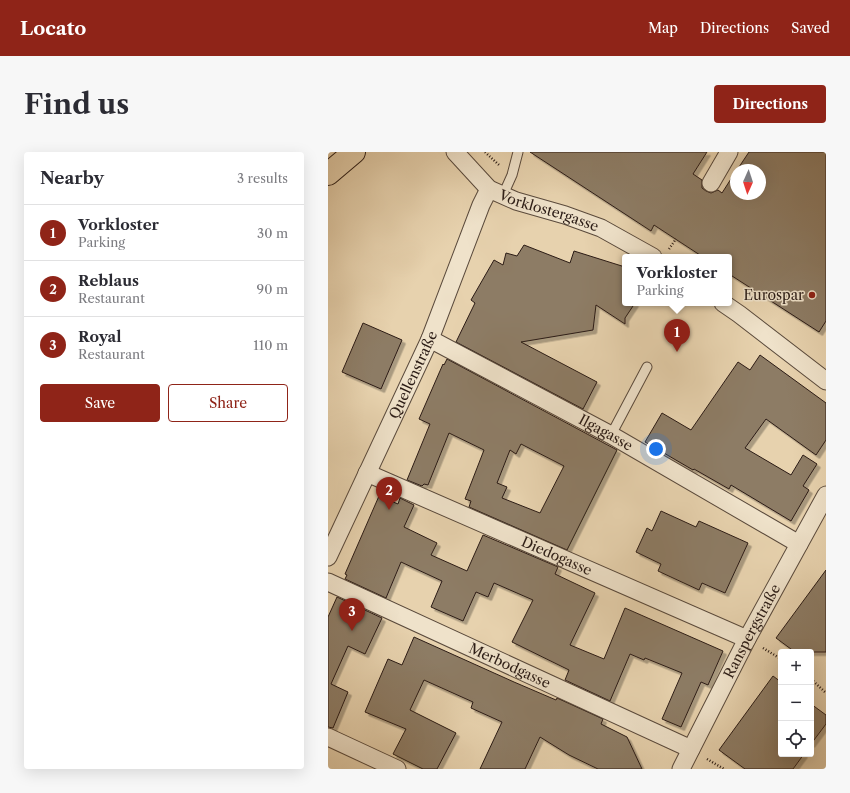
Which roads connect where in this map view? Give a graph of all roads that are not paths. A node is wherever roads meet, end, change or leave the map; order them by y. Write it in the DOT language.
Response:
graph roads {
  1 [pos="354,152"];
  2 [pos="455,152"];
  3 [pos="518,152"];
  4 [pos="729,152"];
  5 [pos="328,174"];
  6 [pos="711,183"];
  7 [pos="496,192"];
  8 [pos="648,254"];
  9 [pos="727,306"];
  10 [pos="430,339"];
  11 [pos="648,366"];
  12 [pos="826,381"];
  13 [pos="611,435"];
  14 [pos="367,473"];
  15 [pos="826,495"];
  16 [pos="799,544"];
  17 [pos="328,557"];
  18 [pos="328,582"];
  19 [pos="747,639"];
  20 [pos="328,737"];
  21 [pos="691,749"];
  22 [pos="397,769"];
  23 [pos="681,769"];
  1 -- 5 [label="main road"];
  2 -- 7 [label="street, Vorklostergasse"];
  3 -- 7 [label="lane"];
  4 -- 6 [label="street"];
  7 -- 8 [label="street, Vorklostergasse"];
  7 -- 10 [label="street, Quellenstraße"];
  9 -- 12 [label="street"];
  10 -- 13 [label="street, Ilgagasse"];
  10 -- 14 [label="street, Quellenstraße"];
  11 -- 13 [label="lane"];
  13 -- 16 [label="street, Ilgagasse"];
  14 -- 17 [label="street, Quellenstraße"];
  14 -- 19 [label="street, Diedogasse"];
  15 -- 16 [label="street, Ranspergstraße"];
  16 -- 19 [label="street, Ranspergstraße"];
  18 -- 21 [label="street, Merbodgasse"];
  19 -- 21 [label="street, Ranspergstraße"];
  20 -- 22 [label="street"];
  21 -- 23 [label="street, Ranspergstraße"];
}
